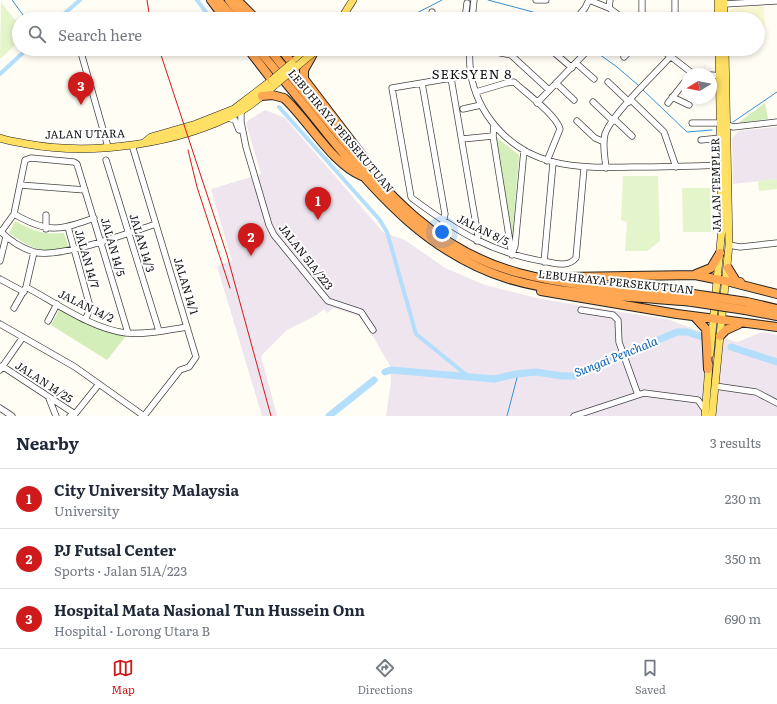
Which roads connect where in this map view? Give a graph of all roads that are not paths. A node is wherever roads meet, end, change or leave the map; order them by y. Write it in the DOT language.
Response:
graph roads {
  1 [pos="211,0"];
  2 [pos="218,0"];
  3 [pos="229,0"];
  4 [pos="237,0"];
  5 [pos="353,0"];
  6 [pos="474,0"];
  7 [pos="536,0"];
  8 [pos="545,0"];
  9 [pos="589,0"];
  10 [pos="610,0"];
  11 [pos="642,0"];
  12 [pos="675,0"];
  13 [pos="718,0"];
  14 [pos="777,1"];
  15 [pos="724,2"];
  16 [pos="466,3"];
  17 [pos="609,8"];
  18 [pos="220,12"];
  19 [pos="228,12"];
  20 [pos="238,12"];
  21 [pos="248,12"];
  22 [pos="345,12"];
  23 [pos="465,12"];
  24 [pos="473,12"];
  25 [pos="582,12"];
  26 [pos="613,12"];
  27 [pos="642,12"];
  28 [pos="675,12"];
  29 [pos="718,12"];
  30 [pos="82,56"];
  31 [pos="254,56"];
  32 [pos="264,56"];
  33 [pos="275,56"];
  34 [pos="286,56"];
  35 [pos="303,56"];
  36 [pos="306,56"];
  37 [pos="310,56"];
  38 [pos="470,56"];
  39 [pos="512,56"];
  40 [pos="560,56"];
  41 [pos="583,56"];
  42 [pos="720,56"];
  43 [pos="724,56"];
  44 [pos="670,57"];
  45 [pos="292,63"];
  46 [pos="574,66"];
  47 [pos="685,68"];
  48 [pos="469,74"];
  49 [pos="717,76"];
  50 [pos="722,76"];
  51 [pos="452,78"];
  52 [pos="594,80"];
  53 [pos="274,82"];
  54 [pos="608,82"];
  55 [pos="422,83"];
  56 [pos="556,83"];
  57 [pos="681,86"];
  58 [pos="549,90"];
  59 [pos="476,92"];
  60 [pos="262,96"];
  61 [pos="672,97"];
  62 [pos="574,100"];
  63 [pos="630,101"];
  64 [pos="593,102"];
  65 [pos="537,103"];
  66 [pos="668,103"];
  67 [pos="481,105"];
  68 [pos="689,106"];
  69 [pos="464,109"];
  70 [pos="241,111"];
  71 [pos="228,118"];
  72 [pos="613,120"];
  73 [pos="577,121"];
  74 [pos="777,122"];
  75 [pos="692,123"];
  76 [pos="723,124"];
  77 [pos="494,125"];
  78 [pos="493,136"];
  79 [pos="632,136"];
  80 [pos="720,138"];
  81 [pos="1,139"];
  82 [pos="462,139"];
  83 [pos="701,140"];
  84 [pos="146,142"];
  85 [pos="604,142"];
  86 [pos="132,145"];
  87 [pos="108,147"];
  88 [pos="246,147"];
  89 [pos="524,150"];
  90 [pos="106,160"];
  91 [pos="547,161"];
  92 [pos="553,163"];
  93 [pos="724,166"];
  94 [pos="676,167"];
  95 [pos="584,168"];
  96 [pos="606,168"];
  97 [pos="363,177"];
  98 [pos="20,185"];
  99 [pos="85,190"];
  100 [pos="390,194"];
  101 [pos="14,214"];
  102 [pos="46,215"];
  103 [pos="94,218"];
  104 [pos="443,222"];
  105 [pos="156,224"];
  106 [pos="68,227"];
  107 [pos="46,228"];
  108 [pos="0,231"];
  109 [pos="129,233"];
  110 [pos="6,237"];
  111 [pos="101,241"];
  112 [pos="477,241"];
  113 [pos="777,243"];
  114 [pos="729,245"];
  115 [pos="74,249"];
  116 [pos="34,252"];
  117 [pos="720,253"];
  118 [pos="512,255"];
  119 [pos="0,261"];
  120 [pos="544,262"];
  121 [pos="728,268"];
  122 [pos="695,275"];
  123 [pos="504,277"];
  124 [pos="0,279"];
  125 [pos="718,279"];
  126 [pos="551,280"];
  127 [pos="726,281"];
  128 [pos="760,289"];
  129 [pos="25,290"];
  130 [pos="777,294"];
  131 [pos="693,298"];
  132 [pos="57,304"];
  133 [pos="746,306"];
  134 [pos="14,308"];
  135 [pos="777,309"];
  136 [pos="581,310"];
  137 [pos="694,316"];
  138 [pos="777,316"];
  139 [pos="85,319"];
  140 [pos="713,319"];
  141 [pos="722,320"];
  142 [pos="48,321"];
  143 [pos="742,323"];
  144 [pos="0,324"];
  145 [pos="187,327"];
  146 [pos="777,327"];
  147 [pos="373,330"];
  148 [pos="159,331"];
  149 [pos="128,334"];
  150 [pos="720,336"];
  151 [pos="23,337"];
  152 [pos="1,368"];
  153 [pos="708,369"];
  154 [pos="99,384"];
  155 [pos="715,386"];
  156 [pos="48,395"];
  157 [pos="638,395"];
  158 [pos="777,403"];
  159 [pos="0,408"];
  160 [pos="705,413"];
  161 [pos="72,415"];
  162 [pos="12,416"];
  163 [pos="56,416"];
  164 [pos="144,416"];
  165 [pos="574,416"];
  166 [pos="712,416"];
  1 -- 18 [label="highway"];
  2 -- 19 [label="highway"];
  3 -- 20 [label="highway"];
  4 -- 21 [label="highway"];
  5 -- 22 [label="main road"];
  6 -- 24 [label="street"];
  7 -- 8 [label="street"];
  9 -- 17 [label="street"];
  9 -- 25 [label="street"];
  10 -- 17 [label="street"];
  11 -- 27 [label="street"];
  12 -- 28 [label="street"];
  13 -- 29 [label="main road"];
  14 -- 15 [label="street"];
  16 -- 23 [label="street"];
  17 -- 26 [label="street"];
  30 -- 87 [label="street"];
  31 -- 53 [label="highway"];
  32 -- 97 [label="highway, LEBUHRAYA PERSEKUTUAN"];
  33 -- 100 [label="highway, LEBUHRAYA PERSEKUTUAN"];
  34 -- 45 [label="highway"];
  35 -- 45 [label="main road"];
  36 -- 53 [label="main road, bridge"];
  37 -- 100 [label="highway"];
  38 -- 48 [label="street"];
  39 -- 58 [label="street"];
  40 -- 46 [label="street"];
  41 -- 46 [label="street"];
  42 -- 50 [label="main road, JALAN TEMPLER"];
  43 -- 50 [label="main road, JALAN TEMPLER"];
  44 -- 47 [label="street"];
  44 -- 63 [label="street"];
  45 -- 53 [label="main road, bridge"];
  46 -- 52 [label="street"];
  46 -- 56 [label="street"];
  48 -- 51 [label="street"];
  48 -- 59 [label="street"];
  49 -- 50 [label="street"];
  50 -- 76 [label="main road, JALAN TEMPLER"];
  51 -- 55 [label="street"];
  51 -- 82 [label="street"];
  53 -- 60 [label="main road, JALAN UTARA"];
  53 -- 84 [label="main road, JALAN UTARA"];
  54 -- 63 [label="street"];
  55 -- 104 [label="street"];
  55 -- 104 [label="street, JALAN 8/5"];
  56 -- 58 [label="street"];
  56 -- 62 [label="street"];
  57 -- 61 [label="street"];
  58 -- 65 [label="street"];
  59 -- 65 [label="street"];
  59 -- 67 [label="street"];
  60 -- 70 [label="main road, JALAN UTARA"];
  60 -- 97 [label="highway"];
  61 -- 66 [label="street"];
  61 -- 68 [label="street"];
  63 -- 72 [label="street"];
  63 -- 94 [label="street"];
  64 -- 72 [label="street"];
  65 -- 91 [label="street"];
  67 -- 69 [label="street"];
  67 -- 77 [label="street"];
  70 -- 71 [label="main road, JALAN UTARA"];
  70 -- 88 [label="street, JALAN 51A/223"];
  71 -- 84 [label="main road, JALAN UTARA"];
  71 -- 88 [label="street, JALAN 51A/223"];
  72 -- 79 [label="street"];
  72 -- 85 [label="street"];
  73 -- 85 [label="street"];
  74 -- 76 [label="street"];
  75 -- 76 [label="street"];
  76 -- 80 [label="main road, JALAN TEMPLER"];
  76 -- 93 [label="main road, JALAN TEMPLER"];
  77 -- 78 [label="street"];
  77 -- 89 [label="street"];
  78 -- 82 [label="street"];
  78 -- 118 [label="street"];
  80 -- 83 [label="street"];
  80 -- 93 [label="main road, JALAN TEMPLER"];
  81 -- 87 [label="main road, JALAN UTARA"];
  82 -- 112 [label="street"];
  84 -- 86 [label="main road, JALAN UTARA"];
  85 -- 96 [label="street"];
  86 -- 87 [label="main road, JALAN UTARA"];
  86 -- 105 [label="street, JALAN 14/1"];
  88 -- 147 [label="street, JALAN 51A/223"];
  89 -- 91 [label="street"];
  89 -- 118 [label="street"];
  90 -- 109 [label="street, JALAN 14/3"];
  91 -- 92 [label="street"];
  92 -- 95 [label="street"];
  92 -- 120 [label="street"];
  93 -- 94 [label="street"];
  93 -- 114 [label="main road, JALAN TEMPLER"];
  93 -- 117 [label="main road, JALAN TEMPLER"];
  94 -- 96 [label="street"];
  95 -- 96 [label="street"];
  95 -- 120 [label="street, JALAN 8/5"];
  97 -- 123 [label="highway, LEBUHRAYA PERSEKUTUAN"];
  98 -- 99 [label="street"];
  98 -- 99 [label="street, JALAN 14/5"];
  98 -- 101 [label="street"];
  99 -- 103 [label="street, JALAN 14/5"];
  100 -- 126 [label="highway, LEBUHRAYA PERSEKUTUAN"];
  101 -- 107 [label="street"];
  101 -- 108 [label="street"];
  102 -- 107 [label="street"];
  103 -- 106 [label="street"];
  103 -- 111 [label="street, JALAN 14/5"];
  104 -- 112 [label="street, JALAN 8/5"];
  105 -- 109 [label="street"];
  105 -- 145 [label="street, JALAN 14/1"];
  106 -- 107 [label="street"];
  106 -- 115 [label="street, JALAN 14/7"];
  108 -- 110 [label="street"];
  109 -- 111 [label="street"];
  109 -- 148 [label="street, JALAN 14/3"];
  110 -- 116 [label="street"];
  110 -- 119 [label="street"];
  111 -- 115 [label="street"];
  111 -- 149 [label="street, JALAN 14/5"];
  112 -- 118 [label="street, JALAN 8/5"];
  113 -- 114 [label="street"];
  114 -- 121 [label="main road, JALAN TEMPLER"];
  115 -- 116 [label="street"];
  115 -- 139 [label="street, JALAN 14/7"];
  116 -- 129 [label="street"];
  117 -- 122 [label="highway"];
  117 -- 125 [label="main road, JALAN TEMPLER"];
  118 -- 120 [label="street, JALAN 8/5"];
  121 -- 127 [label="main road, JALAN TEMPLER"];
  121 -- 128 [label="highway"];
  122 -- 125 [label="highway"];
  122 -- 126 [label="highway"];
  123 -- 131 [label="highway, LEBUHRAYA PERSEKUTUAN"];
  123 -- 137 [label="highway"];
  124 -- 129 [label="street, JALAN 14/2"];
  125 -- 127 [label="highway"];
  125 -- 140 [label="main road, JALAN TEMPLER"];
  126 -- 131 [label="highway, LEBUHRAYA PERSEKUTUAN"];
  127 -- 128 [label="highway"];
  127 -- 141 [label="main road, JALAN TEMPLER"];
  128 -- 130 [label="highway"];
  129 -- 132 [label="street, JALAN 14/2"];
  129 -- 134 [label="street"];
  131 -- 133 [label="highway, LEBUHRAYA PERSEKUTUAN, bridge"];
  132 -- 139 [label="street, JALAN 14/2"];
  132 -- 142 [label="street"];
  133 -- 135 [label="highway, LEBUHRAYA PERSEKUTUAN"];
  133 -- 138 [label="highway, LEBUHRAYA PERSEKUTUAN"];
  136 -- 157 [label="street"];
  137 -- 140 [label="highway"];
  137 -- 153 [label="highway"];
  139 -- 149 [label="street, JALAN 14/2"];
  140 -- 141 [label="highway"];
  140 -- 153 [label="main road, JALAN TEMPLER"];
  141 -- 143 [label="highway"];
  141 -- 150 [label="main road, JALAN TEMPLER"];
  143 -- 146 [label="highway"];
  143 -- 150 [label="highway"];
  144 -- 151 [label="street"];
  145 -- 148 [label="street, JALAN 14/2"];
  145 -- 164 [label="street, JALAN 14/1"];
  148 -- 149 [label="street, JALAN 14/2"];
  150 -- 155 [label="main road, JALAN TEMPLER"];
  151 -- 152 [label="street"];
  151 -- 154 [label="street"];
  152 -- 156 [label="street, JALAN 14/25"];
  153 -- 160 [label="main road, JALAN TEMPLER"];
  154 -- 161 [label="street"];
  154 -- 164 [label="street"];
  155 -- 158 [label="street"];
  155 -- 166 [label="main road, JALAN TEMPLER"];
  156 -- 161 [label="street, JALAN 14/25"];
  156 -- 163 [label="street"];
  157 -- 160 [label="street"];
  157 -- 165 [label="street"];
  159 -- 162 [label="street"];
}
